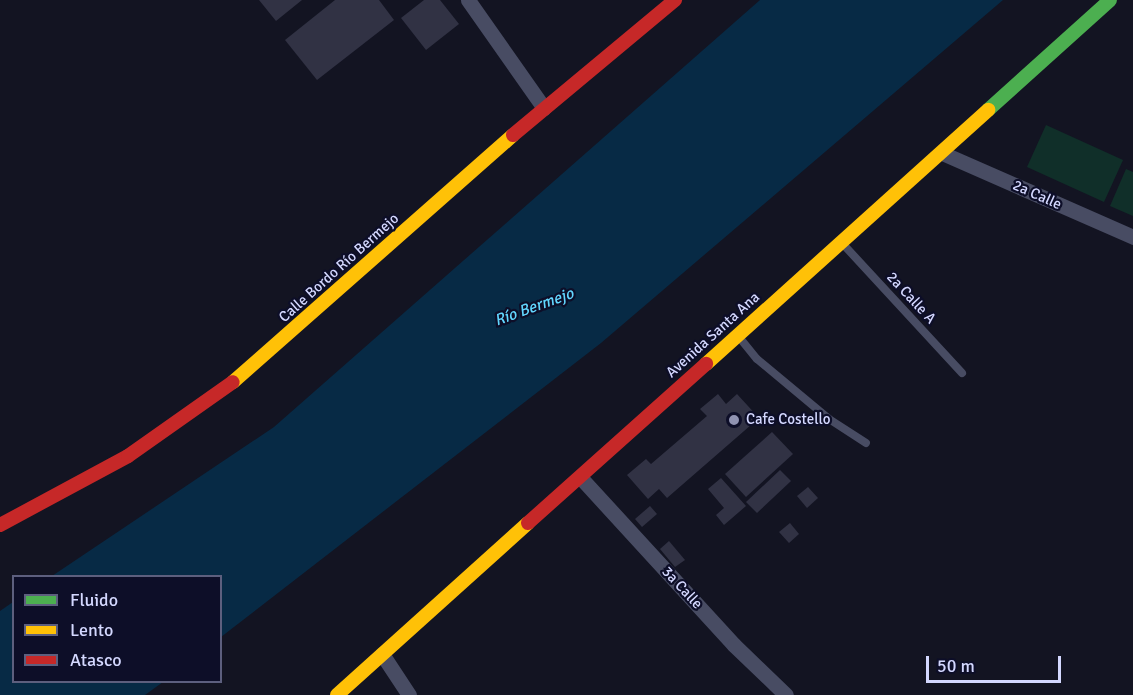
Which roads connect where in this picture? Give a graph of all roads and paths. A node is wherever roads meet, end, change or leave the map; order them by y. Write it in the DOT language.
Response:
graph roads {
  1 [pos="468,0"];
  2 [pos="675,0"];
  3 [pos="1110,0"];
  4 [pos="544,108"];
  5 [pos="942,153"];
  6 [pos="1133,237"];
  7 [pos="841,242"];
  8 [pos="737,335"];
  9 [pos="962,373"];
  10 [pos="866,443"];
  11 [pos="581,478"];
  12 [pos="0,525"];
  13 [pos="382,654"];
  14 [pos="337,695"];
  15 [pos="409,695"];
  16 [pos="786,695"];
  1 -- 4 [label="street"];
  2 -- 4 [label="main road, Calle Bordo Río Bermejo"];
  3 -- 5 [label="main road, Avenida Santa Ana"];
  4 -- 12 [label="main road, Calle Bordo Río Bermejo"];
  5 -- 6 [label="street, 2a Calle"];
  5 -- 7 [label="main road, Avenida Santa Ana"];
  7 -- 8 [label="main road, Avenida Santa Ana"];
  7 -- 9 [label="lane, 2a Calle A"];
  8 -- 10 [label="lane"];
  8 -- 11 [label="main road, Avenida Santa Ana"];
  11 -- 13 [label="main road, Avenida Santa Ana"];
  11 -- 16 [label="street, 3a Calle"];
  13 -- 14 [label="main road, Avenida Santa Ana"];
  13 -- 15 [label="street"];
}
